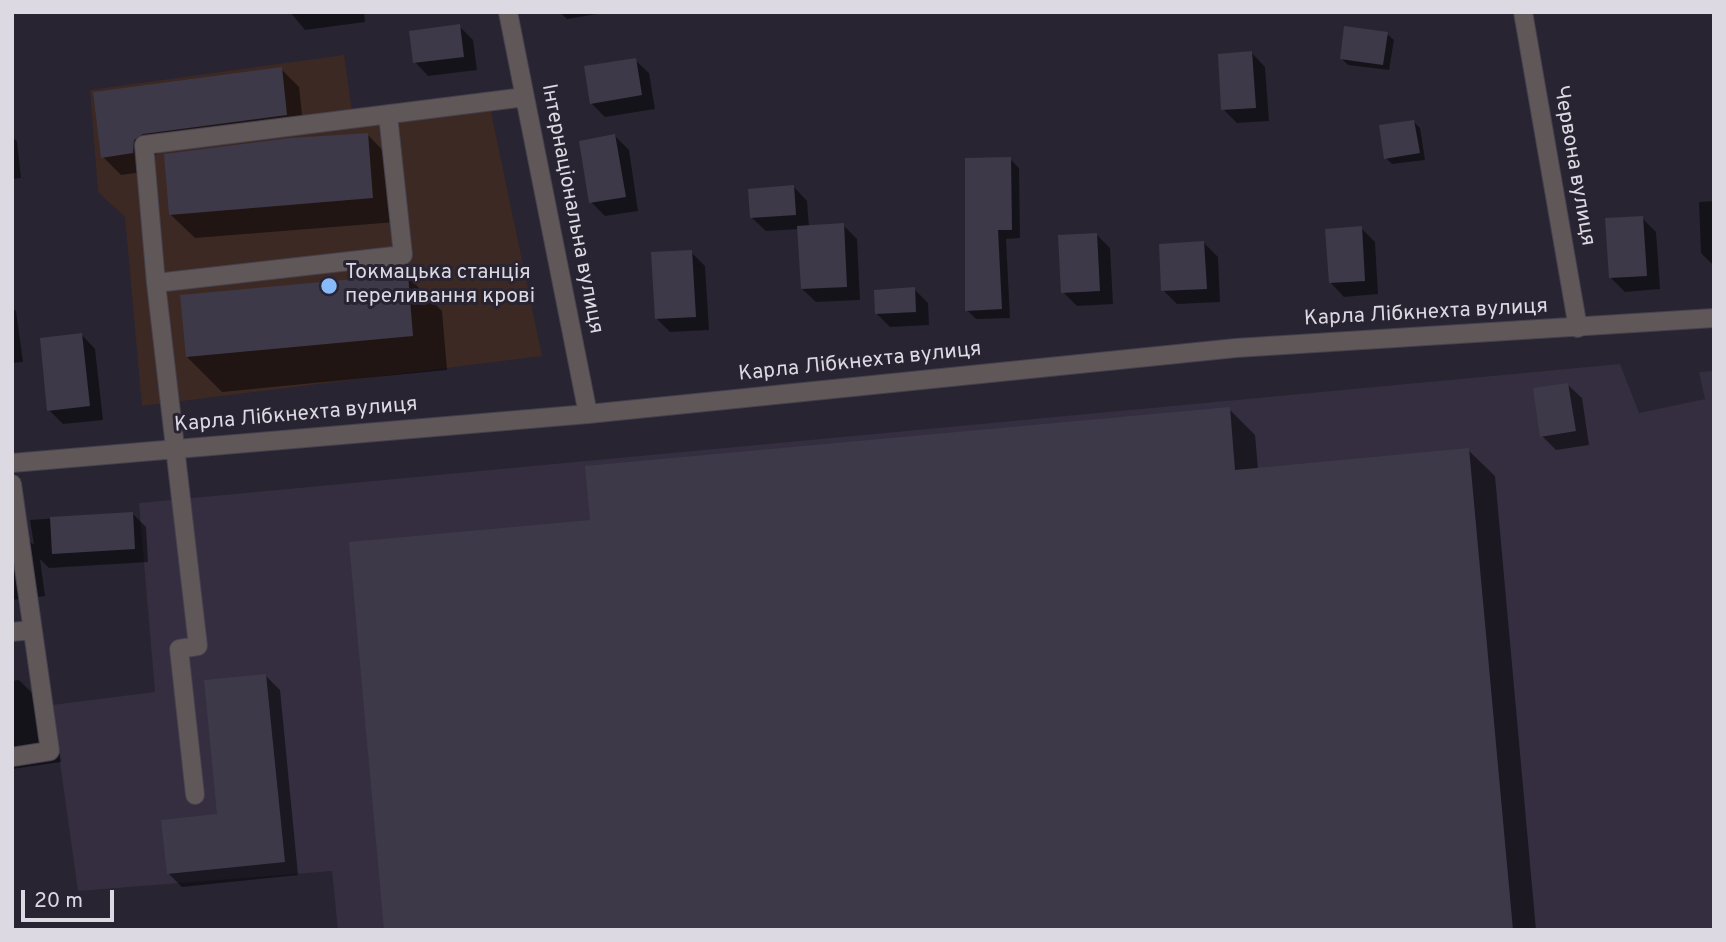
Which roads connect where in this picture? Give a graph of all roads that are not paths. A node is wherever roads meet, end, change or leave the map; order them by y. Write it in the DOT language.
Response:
graph roads {
  1 [pos="508,12"];
  2 [pos="1522,12"];
  3 [pos="526,97"];
  4 [pos="388,115"];
  5 [pos="156,283"];
  6 [pos="1714,318"];
  7 [pos="1578,328"];
  8 [pos="588,414"];
  9 [pos="174,449"];
  10 [pos="12,463"];
  11 [pos="12,484"];
  12 [pos="31,629"];
  13 [pos="12,632"];
  14 [pos="12,757"];
  15 [pos="195,795"];
  1 -- 3 [label="street, Інтернаціональна вулиця"];
  2 -- 7 [label="street, Червона вулиця"];
  3 -- 4 [label="street"];
  3 -- 8 [label="street, Інтернаціональна вулиця"];
  4 -- 5 [label="street"];
  4 -- 5 [label="street"];
  5 -- 9 [label="street"];
  6 -- 7 [label="street, Карла Лібкнехта вулиця"];
  7 -- 8 [label="street, Карла Лібкнехта вулиця"];
  8 -- 9 [label="street, Карла Лібкнехта вулиця"];
  9 -- 10 [label="street, Карла Лібкнехта вулиця"];
  9 -- 15 [label="street"];
  11 -- 12 [label="street"];
  12 -- 13 [label="street"];
  12 -- 14 [label="street"];
}
